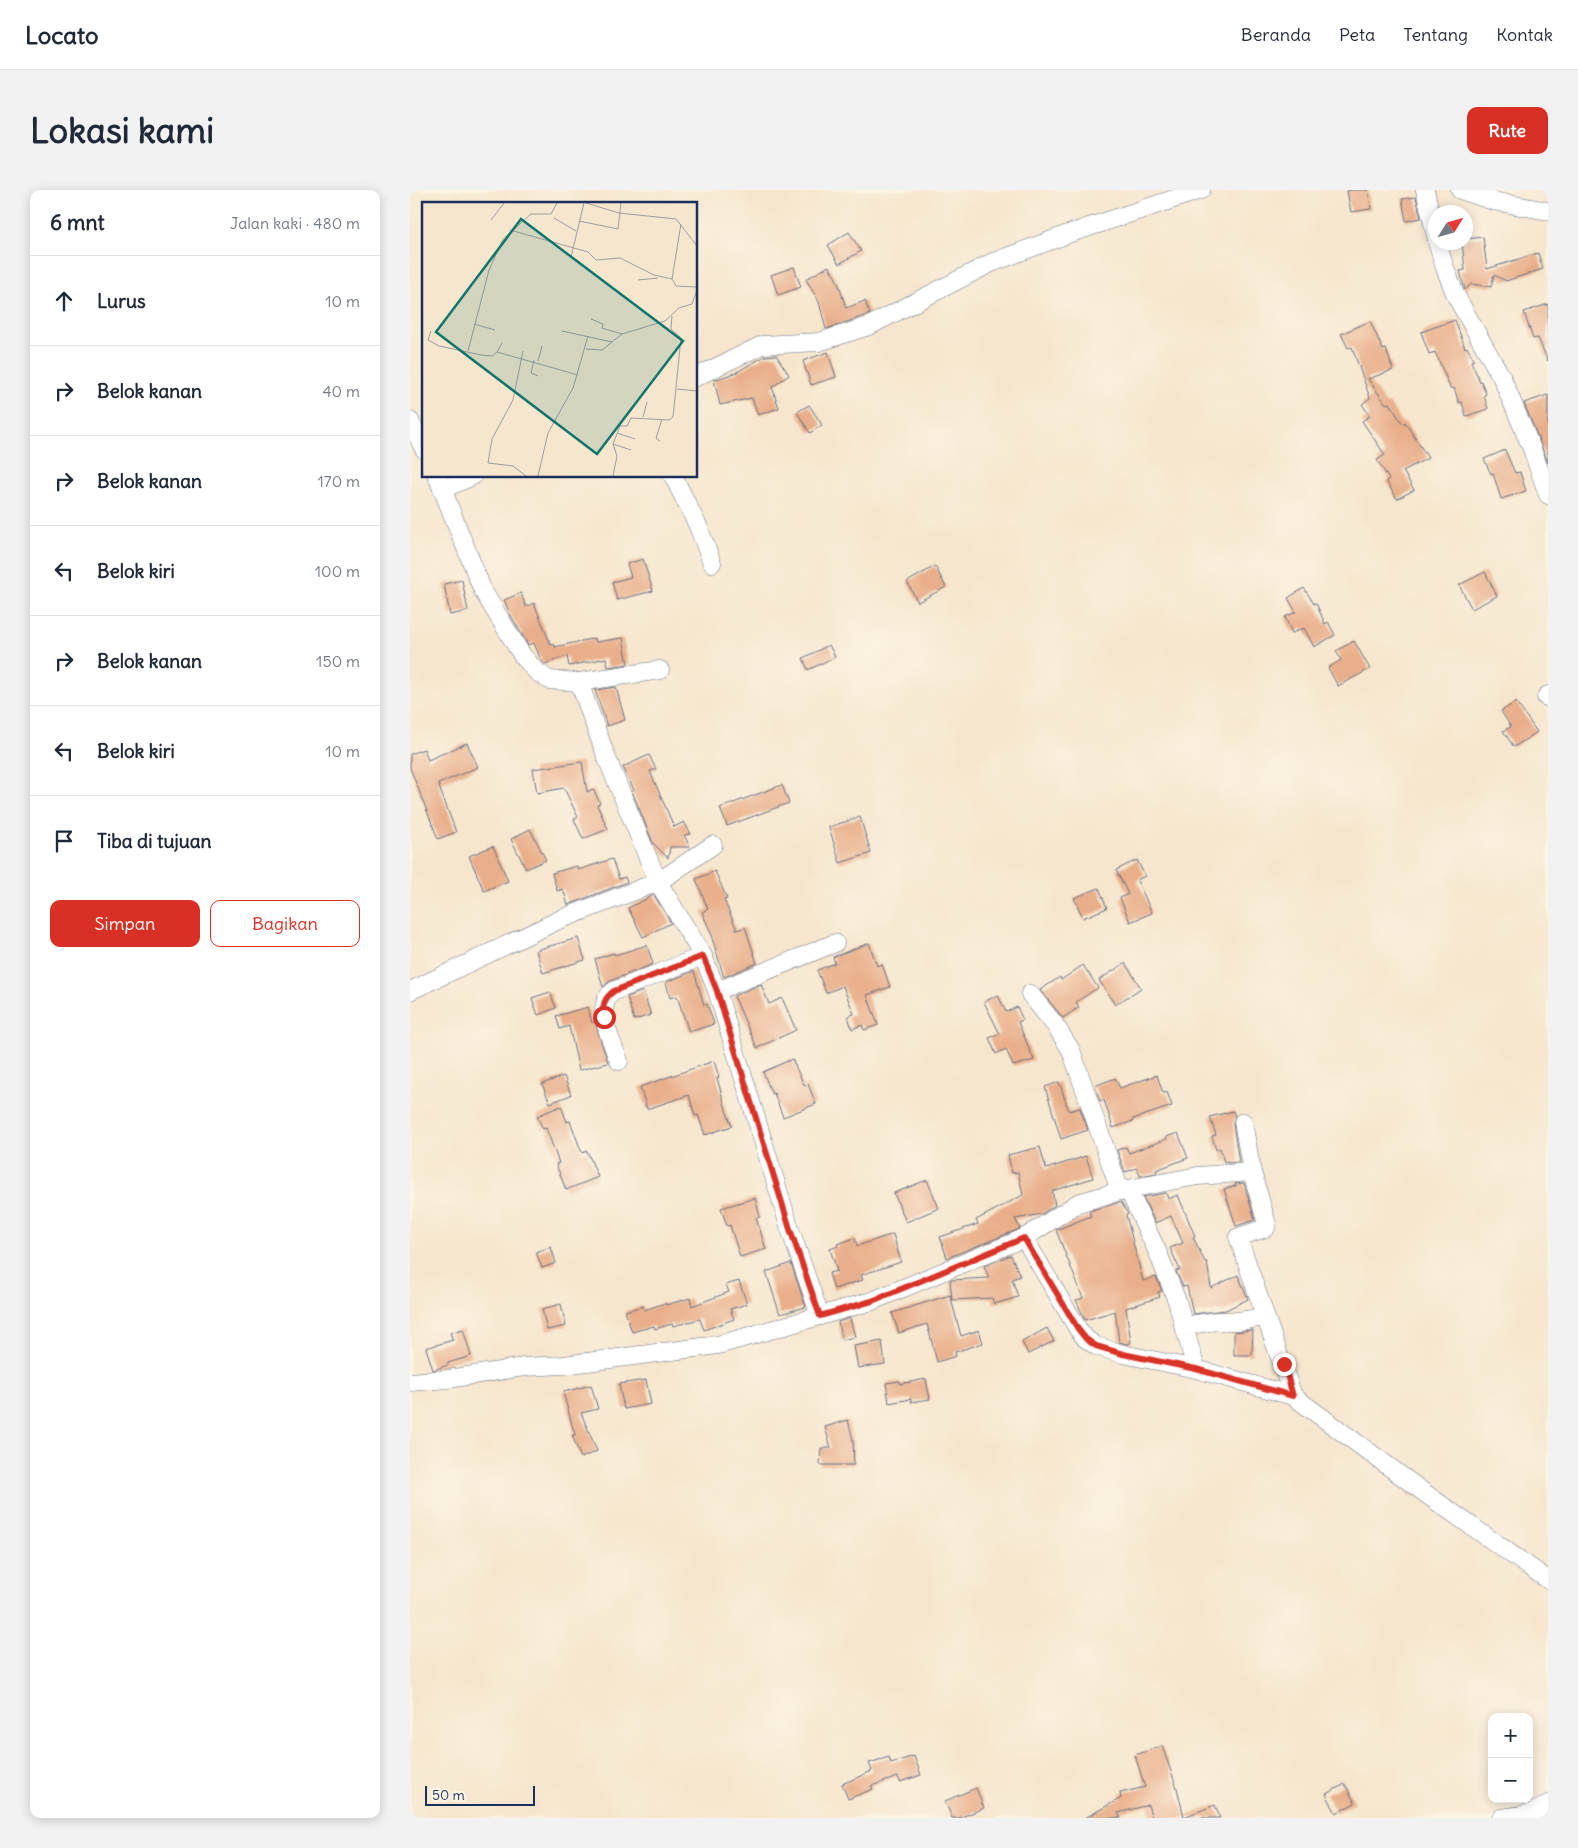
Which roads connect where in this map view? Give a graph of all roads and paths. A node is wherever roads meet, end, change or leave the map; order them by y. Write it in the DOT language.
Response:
graph roads {
  1 [pos="1201,190"];
  2 [pos="1425,190"];
  3 [pos="1460,190"];
  4 [pos="1429,205"];
  5 [pos="1548,211"];
  6 [pos="1440,250"];
  7 [pos="698,376"];
  8 [pos="410,421"];
  9 [pos="422,445"];
  10 [pos="462,478"];
  11 [pos="675,478"];
  12 [pos="440,482"];
  13 [pos="1548,495"];
  14 [pos="712,563"];
  15 [pos="660,670"];
  16 [pos="579,682"];
  17 [pos="713,845"];
  18 [pos="658,882"];
  19 [pos="835,943"];
  20 [pos="703,956"];
  21 [pos="410,991"];
  22 [pos="717,991"];
  23 [pos="1030,994"];
  24 [pos="619,1061"];
  25 [pos="1243,1122"];
  26 [pos="1252,1172"];
  27 [pos="1124,1190"];
  28 [pos="1024,1238"];
  29 [pos="820,1316"];
  30 [pos="1265,1317"];
  31 [pos="1184,1326"];
  32 [pos="1196,1369"];
  33 [pos="410,1382"];
  34 [pos="1293,1396"];
  35 [pos="1548,1580"];
  36 [pos="1548,1804"];
  37 [pos="1502,1818"];
  1 -- 7 [label="street"];
  2 -- 4 [label="street"];
  3 -- 5 [label="street"];
  6 -- 13 [label="street"];
  8 -- 9 [label="street"];
  10 -- 12 [label="street"];
  11 -- 14 [label="street"];
  12 -- 16 [label="street"];
  15 -- 16 [label="street"];
  16 -- 18 [label="street"];
  17 -- 18 [label="street"];
  18 -- 20 [label="street"];
  18 -- 21 [label="street"];
  19 -- 22 [label="street"];
  20 -- 22 [label="street"];
  20 -- 24 [label="street"];
  22 -- 29 [label="street"];
  23 -- 27 [label="street"];
  25 -- 26 [label="street"];
  26 -- 27 [label="street"];
  26 -- 30 [label="street"];
  27 -- 28 [label="street"];
  27 -- 31 [label="street"];
  28 -- 29 [label="street"];
  28 -- 32 [label="street"];
  29 -- 33 [label="street"];
  30 -- 31 [label="street"];
  30 -- 34 [label="street"];
  31 -- 32 [label="street"];
  32 -- 34 [label="street"];
  34 -- 35 [label="street"];
  36 -- 37 [label="street"];
}
